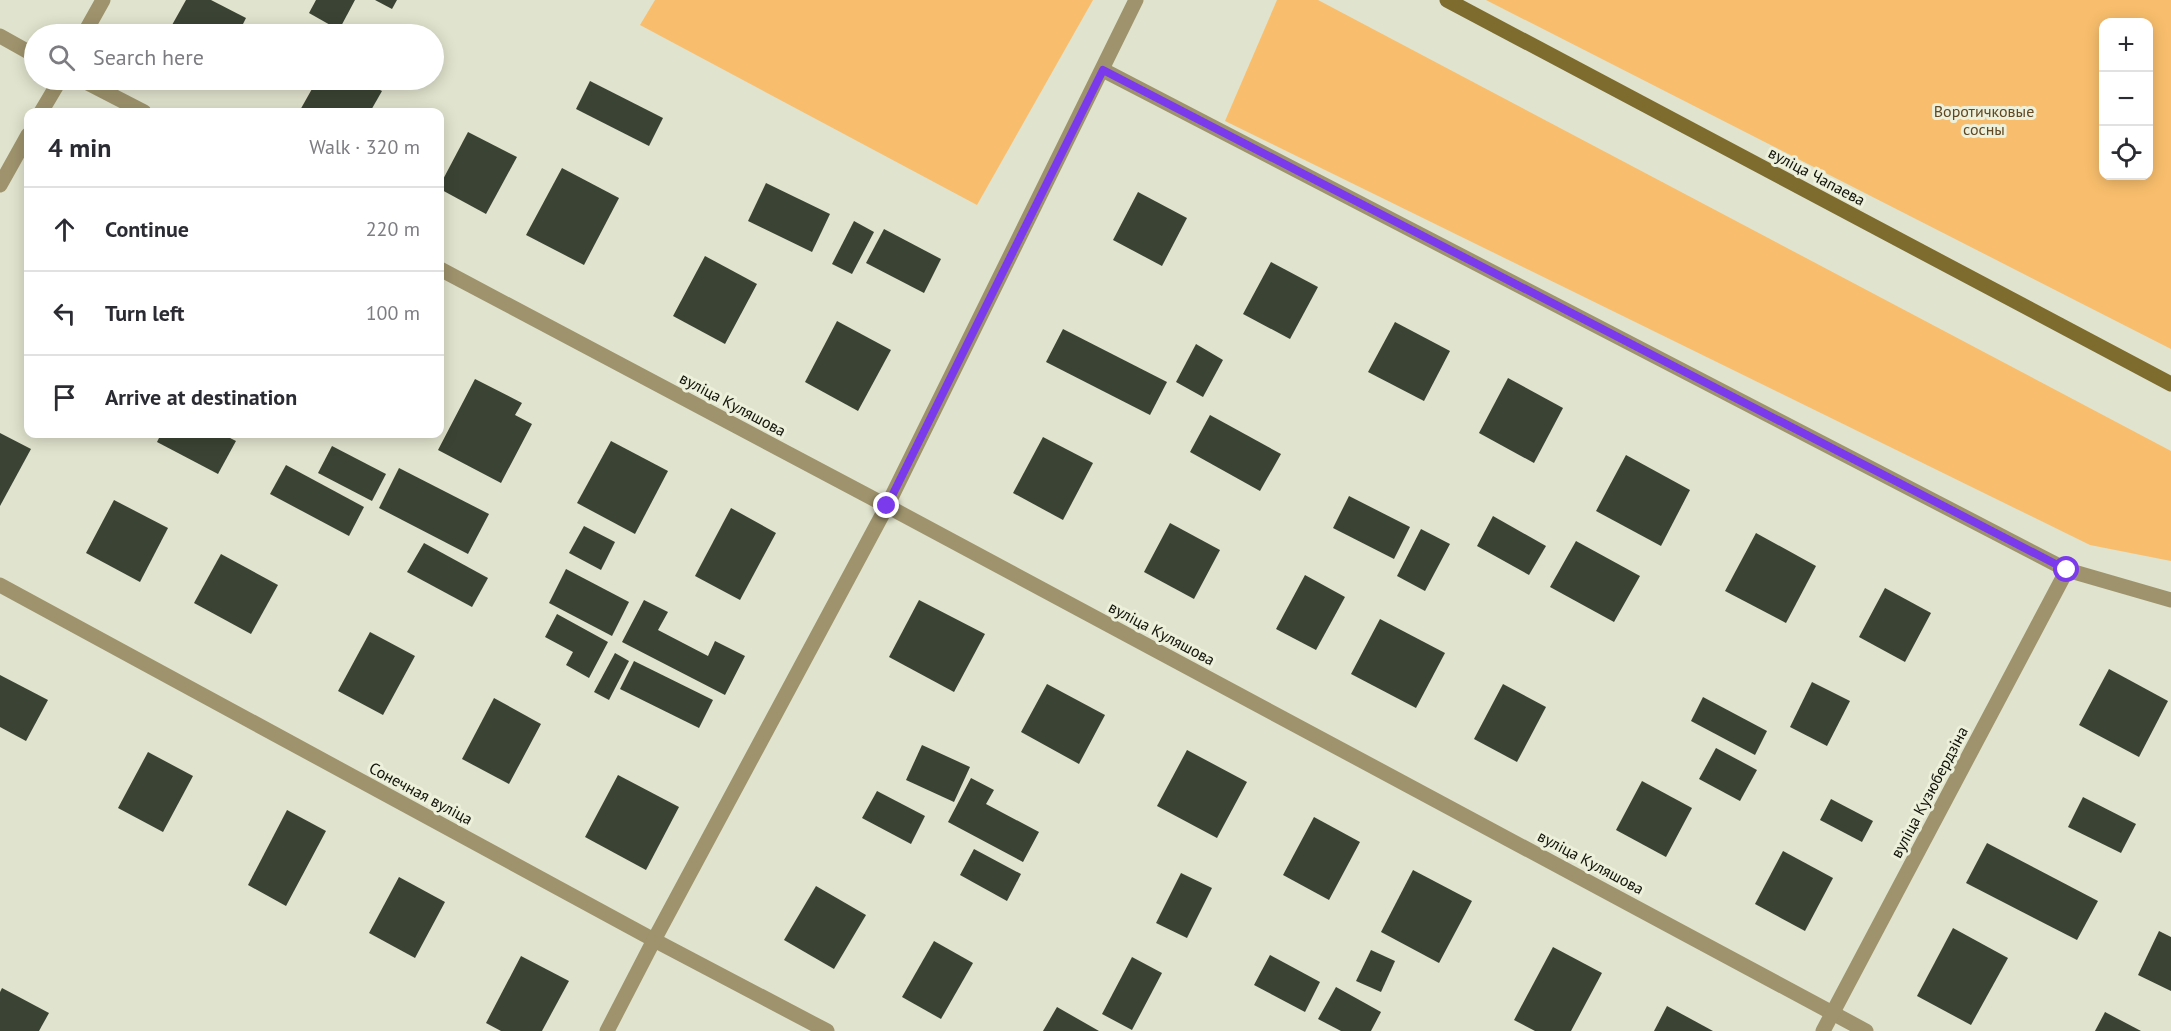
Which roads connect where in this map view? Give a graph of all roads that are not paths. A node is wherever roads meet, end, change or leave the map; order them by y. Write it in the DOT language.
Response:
graph roads {
  1 [pos="104,0"];
  2 [pos="1136,0"];
  3 [pos="1447,0"];
  4 [pos="90,24"];
  5 [pos="0,36"];
  6 [pos="24,49"];
  7 [pos="1103,70"];
  8 [pos="54,90"];
  9 [pos="101,90"];
  10 [pos="43,108"];
  11 [pos="136,108"];
  12 [pos="24,142"];
  13 [pos="0,185"];
  14 [pos="444,271"];
  15 [pos="2171,384"];
  16 [pos="887,506"];
  17 [pos="2067,570"];
  18 [pos="0,585"];
  19 [pos="2171,600"];
  20 [pos="654,940"];
  21 [pos="1833,1012"];
  22 [pos="607,1031"];
  23 [pos="826,1031"];
  24 [pos="1823,1031"];
  25 [pos="1866,1031"];
  1 -- 4 [label="street"];
  2 -- 7 [label="street"];
  3 -- 15 [label="main road, вуліца Чапаева"];
  5 -- 6 [label="street"];
  7 -- 16 [label="street"];
  7 -- 17 [label="street"];
  8 -- 10 [label="street"];
  9 -- 11 [label="street"];
  12 -- 13 [label="street"];
  14 -- 16 [label="street, вуліца Куляшова"];
  16 -- 20 [label="street"];
  16 -- 21 [label="street, вуліца Куляшова"];
  17 -- 19 [label="street"];
  17 -- 21 [label="street, вуліца Кузюбердзіна"];
  18 -- 20 [label="street, Сонечная вуліца"];
  20 -- 22 [label="street"];
  20 -- 23 [label="street, Сонечная вуліца"];
  21 -- 24 [label="street, вуліца Кузюбердзіна"];
  21 -- 25 [label="street, вуліца Куляшова"];
}
